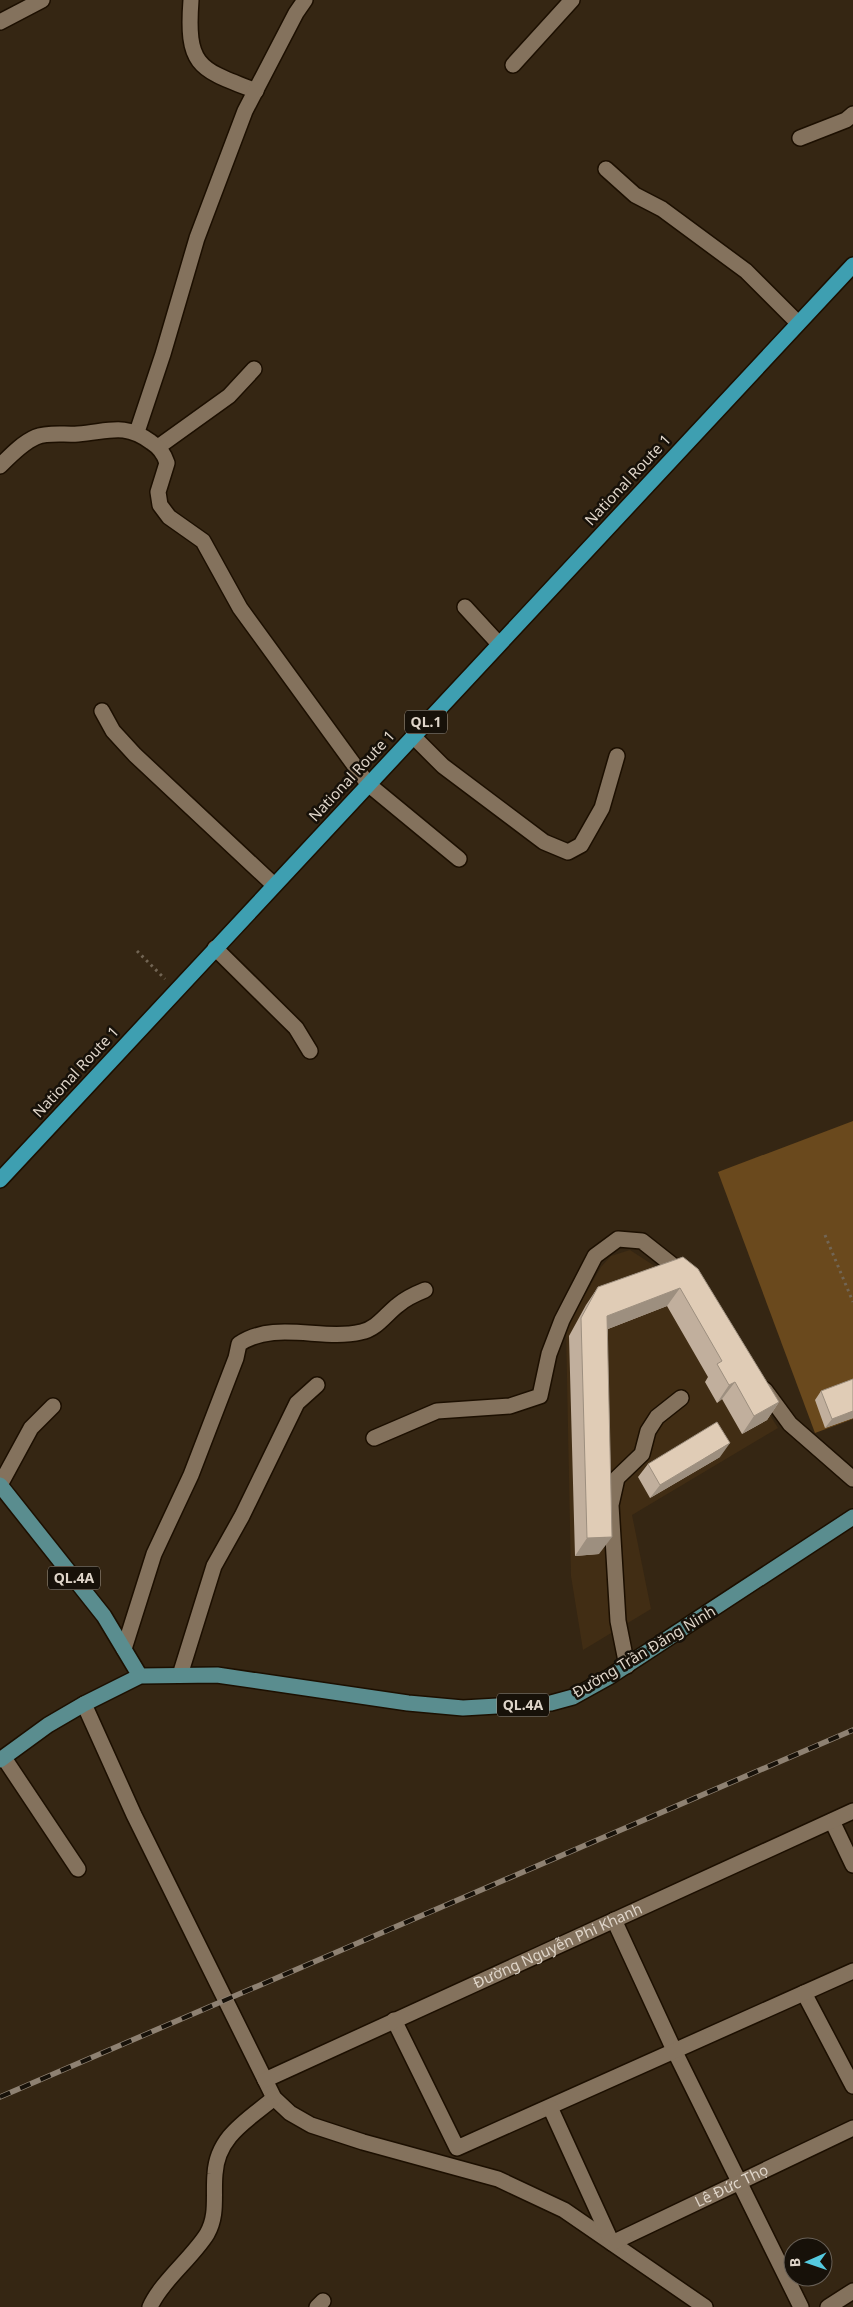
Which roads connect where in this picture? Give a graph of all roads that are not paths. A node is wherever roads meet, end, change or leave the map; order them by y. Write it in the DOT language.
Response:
graph roads {
  1 [pos="42,0"];
  2 [pos="192,0"];
  3 [pos="305,0"];
  4 [pos="572,0"];
  5 [pos="0,22"];
  6 [pos="513,65"];
  7 [pos="256,91"];
  8 [pos="853,114"];
  9 [pos="800,138"];
  10 [pos="606,169"];
  11 [pos="853,265"];
  12 [pos="798,323"];
  13 [pos="254,369"];
  14 [pos="137,432"];
  15 [pos="158,447"];
  16 [pos="0,466"];
  17 [pos="465,607"];
  18 [pos="499,644"];
  19 [pos="102,710"];
  20 [pos="413,736"];
  21 [pos="617,756"];
  22 [pos="368,784"];
  23 [pos="459,860"];
  24 [pos="274,884"];
  25 [pos="215,948"];
  26 [pos="310,1051"];
  27 [pos="0,1180"];
  28 [pos="697,1288"];
  29 [pos="425,1290"];
  30 [pos="756,1378"];
  31 [pos="317,1384"];
  32 [pos="681,1398"];
  33 [pos="53,1406"];
  34 [pos="374,1438"];
  35 [pos="853,1479"];
  36 [pos="0,1485"];
  37 [pos="853,1516"];
  38 [pos="124,1649"];
  39 [pos="627,1666"];
  40 [pos="140,1676"];
  41 [pos="180,1676"];
  42 [pos="84,1704"];
  43 [pos="2,1759"];
  44 [pos="853,1811"];
  45 [pos="832,1821"];
  46 [pos="853,1865"];
  47 [pos="78,1869"];
  48 [pos="614,1920"];
  49 [pos="853,1971"];
  50 [pos="804,1993"];
  51 [pos="394,2020"];
  52 [pos="674,2050"];
  53 [pos="264,2080"];
  54 [pos="853,2086"];
  55 [pos="274,2098"];
  56 [pos="550,2106"];
  57 [pos="853,2128"];
  58 [pos="740,2182"];
  59 [pos="612,2243"];
  60 [pos="853,2291"];
  61 [pos="150,2307"];
  62 [pos="705,2307"];
  63 [pos="801,2307"];
  64 [pos="828,2307"];
  1 -- 5 [label="street"];
  2 -- 7 [label="street"];
  3 -- 7 [label="street"];
  4 -- 6 [label="street"];
  7 -- 14 [label="street"];
  8 -- 9 [label="street"];
  10 -- 12 [label="street"];
  11 -- 12 [label="highway, National Route 1 / QL.1"];
  12 -- 18 [label="highway, National Route 1 / QL.1"];
  13 -- 15 [label="street"];
  14 -- 15 [label="street"];
  14 -- 16 [label="street"];
  15 -- 22 [label="street"];
  17 -- 18 [label="street"];
  18 -- 20 [label="highway, National Route 1 / QL.1"];
  19 -- 24 [label="street"];
  20 -- 21 [label="street"];
  20 -- 22 [label="highway, National Route 1 / QL.1"];
  22 -- 23 [label="street"];
  22 -- 24 [label="highway, National Route 1 / QL.1"];
  24 -- 25 [label="highway, National Route 1 / QL.1"];
  25 -- 26 [label="street"];
  25 -- 27 [label="highway, National Route 1 / QL.1"];
  28 -- 34 [label="street"];
  29 -- 38 [label="street"];
  30 -- 35 [label="street"];
  31 -- 41 [label="street"];
  32 -- 39 [label="street"];
  33 -- 36 [label="street"];
  36 -- 38 [label="main road, QL.4A"];
  37 -- 39 [label="main road, Đường Trần Đăng Ninh / QL.4A"];
  38 -- 40 [label="main road, QL.4A"];
  39 -- 41 [label="main road, Đường Trần Đăng Ninh / QL.4A"];
  40 -- 41 [label="main road, Đường Trần Đăng Ninh / QL.4A"];
  40 -- 42 [label="main road"];
  42 -- 43 [label="main road"];
  42 -- 53 [label="street"];
  43 -- 47 [label="street"];
  44 -- 45 [label="street, Đường Nguyễn Phi Khanh"];
  45 -- 46 [label="street"];
  45 -- 48 [label="street, Đường Nguyễn Phi Khanh"];
  48 -- 51 [label="street, Đường Nguyễn Phi Khanh"];
  48 -- 52 [label="street"];
  49 -- 50 [label="street"];
  50 -- 52 [label="street"];
  50 -- 54 [label="street"];
  51 -- 53 [label="street, Đường Nguyễn Phi Khanh"];
  51 -- 56 [label="street"];
  52 -- 56 [label="street"];
  52 -- 58 [label="street"];
  53 -- 55 [label="street"];
  55 -- 59 [label="street"];
  55 -- 61 [label="street"];
  56 -- 59 [label="street"];
  57 -- 58 [label="street, Lê Đức Thọ"];
  58 -- 59 [label="street, Lê Đức Thọ"];
  58 -- 63 [label="street"];
  59 -- 62 [label="street"];
  60 -- 64 [label="street"];
}
